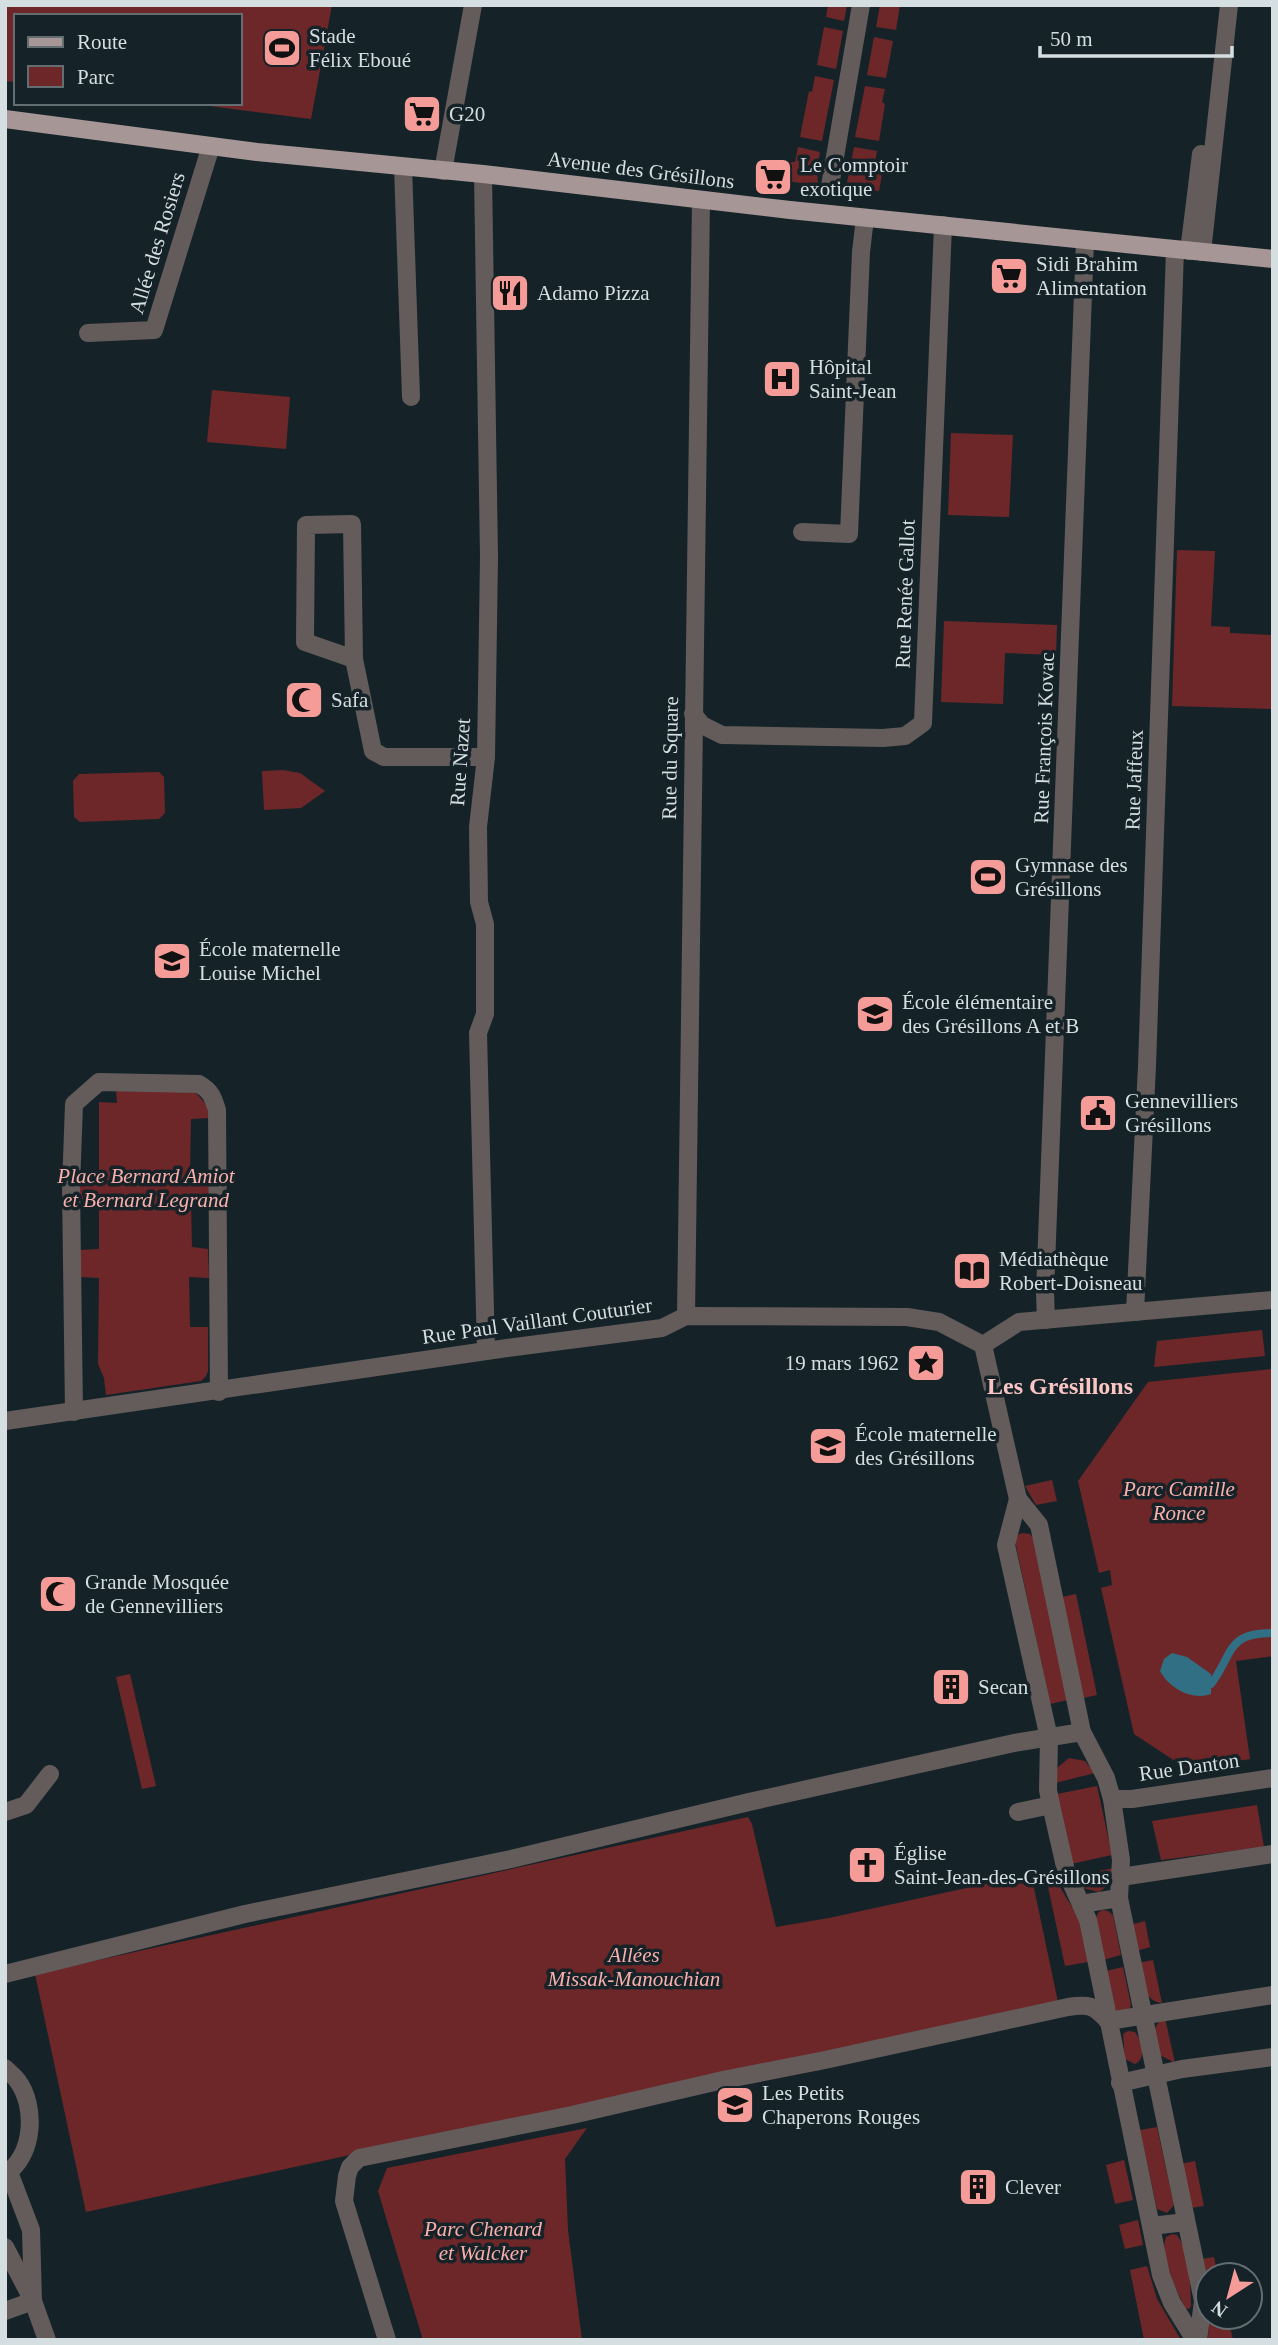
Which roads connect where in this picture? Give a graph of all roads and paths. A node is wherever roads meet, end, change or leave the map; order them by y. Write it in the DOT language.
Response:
graph roads {
  1 [pos="473,5"];
  2 [pos="861,5"];
  3 [pos="1219,5"];
  4 [pos="1229,5"];
  5 [pos="5,119"];
  6 [pos="211,146"];
  7 [pos="404,167"];
  8 [pos="443,171"];
  9 [pos="483,174"];
  10 [pos="830,186"];
  11 [pos="701,200"];
  12 [pos="865,218"];
  13 [pos="943,225"];
  14 [pos="1085,241"];
  15 [pos="1189,251"];
  16 [pos="1273,259"];
  17 [pos="88,334"];
  18 [pos="411,397"];
  19 [pos="802,532"];
  20 [pos="354,659"];
  21 [pos="693,714"];
  22 [pos="486,757"];
  23 [pos="1273,1300"];
  24 [pos="1135,1312"];
  25 [pos="686,1316"];
  26 [pos="1046,1320"];
  27 [pos="983,1346"];
  28 [pos="486,1351"];
  29 [pos="219,1392"];
  30 [pos="74,1412"];
  31 [pos="5,1421"];
  32 [pos="1018,1499"];
  33 [pos="1082,1732"];
  34 [pos="1049,1738"];
  35 [pos="50,1774"];
  36 [pos="1273,1778"];
  37 [pos="1112,1799"];
  38 [pos="1051,1805"];
  39 [pos="5,1812"];
  40 [pos="1017,1812"];
  41 [pos="1273,1854"];
  42 [pos="1121,1877"];
  43 [pos="1119,1898"];
  44 [pos="1081,1904"];
  45 [pos="5,1974"];
  46 [pos="1273,1995"];
  47 [pos="1144,2014"];
  48 [pos="1108,2021"];
  49 [pos="1273,2057"];
  50 [pos="5,2068"];
  51 [pos="1154,2076"];
  52 [pos="1120,2083"];
  53 [pos="7,2173"];
  54 [pos="1186,2222"];
  55 [pos="1151,2226"];
  56 [pos="5,2247"];
  57 [pos="33,2301"];
  58 [pos="5,2311"];
  59 [pos="47,2340"];
  60 [pos="387,2340"];
  61 [pos="1196,2340"];
  1 -- 8 [label="street"];
  2 -- 10 [label="street"];
  3 -- 15 [label="street"];
  4 -- 15 [label="street"];
  5 -- 6 [label="main road, Avenue des Grésillons"];
  6 -- 7 [label="main road, Avenue des Grésillons"];
  6 -- 17 [label="street, Allée des Rosiers"];
  7 -- 8 [label="main road, Avenue des Grésillons"];
  7 -- 18 [label="street"];
  8 -- 9 [label="main road, Avenue des Grésillons"];
  9 -- 11 [label="main road, Avenue des Grésillons"];
  9 -- 22 [label="street, Rue Nazet"];
  11 -- 12 [label="main road, Avenue des Grésillons"];
  11 -- 21 [label="street, Rue du Square"];
  12 -- 13 [label="main road, Avenue des Grésillons"];
  12 -- 19 [label="street"];
  13 -- 14 [label="main road, Avenue des Grésillons"];
  13 -- 21 [label="street, Rue Renée Gallot"];
  14 -- 15 [label="main road, Avenue des Grésillons"];
  14 -- 26 [label="street, Rue François Kovac"];
  15 -- 16 [label="main road, Avenue des Grésillons"];
  15 -- 24 [label="street, Rue Jaffeux"];
  20 -- 20 [label="street"];
  20 -- 22 [label="street"];
  21 -- 25 [label="street, Rue du Square"];
  22 -- 28 [label="street, Rue Nazet"];
  23 -- 24 [label="street"];
  24 -- 26 [label="street"];
  25 -- 27 [label="street, Rue Paul Vaillant Couturier"];
  25 -- 28 [label="street, Rue Paul Vaillant Couturier"];
  26 -- 27 [label="street"];
  27 -- 32 [label="street"];
  28 -- 29 [label="street, Rue Paul Vaillant Couturier"];
  29 -- 30 [label="street, Rue Paul Vaillant Couturier"];
  29 -- 30 [label="street"];
  30 -- 31 [label="street, Rue Paul Vaillant Couturier"];
  32 -- 33 [label="street"];
  32 -- 34 [label="street"];
  33 -- 34 [label="street"];
  33 -- 37 [label="street"];
  34 -- 38 [label="street"];
  34 -- 45 [label="street"];
  35 -- 39 [label="street"];
  36 -- 37 [label="street, Rue Danton"];
  37 -- 42 [label="street"];
  38 -- 40 [label="street"];
  38 -- 44 [label="street"];
  41 -- 42 [label="street"];
  42 -- 43 [label="street"];
  43 -- 44 [label="street"];
  43 -- 47 [label="street"];
  44 -- 48 [label="street"];
  46 -- 47 [label="street"];
  47 -- 48 [label="street"];
  47 -- 51 [label="street"];
  48 -- 52 [label="street"];
  48 -- 60 [label="street"];
  49 -- 51 [label="street"];
  50 -- 53 [label="street"];
  51 -- 52 [label="street"];
  51 -- 54 [label="street"];
  52 -- 55 [label="street"];
  53 -- 57 [label="street"];
  54 -- 55 [label="street"];
  54 -- 61 [label="street"];
  55 -- 61 [label="street"];
  56 -- 57 [label="street"];
  57 -- 58 [label="street"];
  57 -- 59 [label="street"];
}
